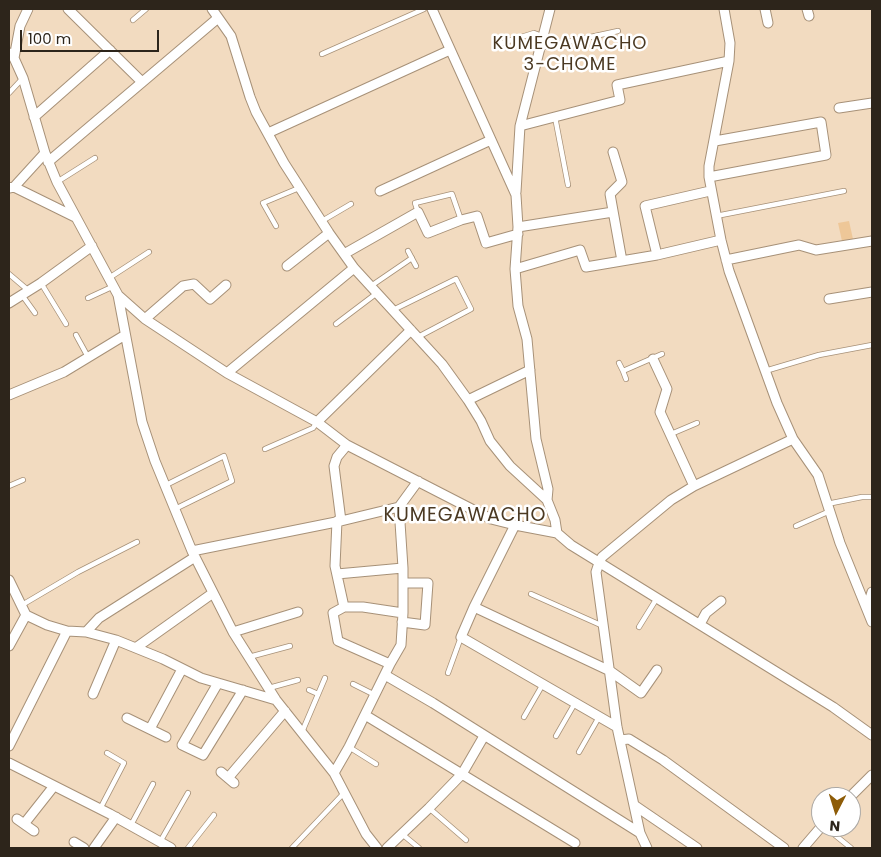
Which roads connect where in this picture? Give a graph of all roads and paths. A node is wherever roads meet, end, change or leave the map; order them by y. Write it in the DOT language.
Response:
graph roads {
  1 [pos="28,9"];
  2 [pos="68,9"];
  3 [pos="146,9"];
  4 [pos="212,9"];
  5 [pos="424,9"];
  6 [pos="432,9"];
  7 [pos="550,9"];
  8 [pos="724,9"];
  9 [pos="765,9"];
  10 [pos="218,18"];
  11 [pos="133,20"];
  12 [pos="768,23"];
  13 [pos="618,31"];
  14 [pos="542,36"];
  15 [pos="502,43"];
  16 [pos="539,48"];
  17 [pos="110,50"];
  18 [pos="450,50"];
  19 [pos="322,54"];
  20 [pos="11,56"];
  21 [pos="729,61"];
  22 [pos="23,78"];
  23 [pos="142,82"];
  24 [pos="9,92"];
  25 [pos="872,103"];
  26 [pos="839,108"];
  27 [pos="34,117"];
  28 [pos="555,117"];
  29 [pos="520,126"];
  30 [pos="268,133"];
  31 [pos="491,140"];
  32 [pos="715,141"];
  33 [pos="613,152"];
  34 [pos="46,158"];
  35 [pos="95,158"];
  36 [pos="709,177"];
  37 [pos="57,182"];
  38 [pos="568,185"];
  39 [pos="11,188"];
  40 [pos="299,188"];
  41 [pos="710,190"];
  42 [pos="380,191"];
  43 [pos="844,191"];
  44 [pos="516,195"];
  45 [pos="351,204"];
  46 [pos="418,212"];
  47 [pos="613,212"];
  48 [pos="716,216"];
  49 [pos="75,217"];
  50 [pos="461,220"];
  51 [pos="322,222"];
  52 [pos="276,226"];
  53 [pos="518,231"];
  54 [pos="329,233"];
  55 [pos="722,240"];
  56 [pos="872,240"];
  57 [pos="92,246"];
  58 [pos="408,250"];
  59 [pos="149,252"];
  60 [pos="344,254"];
  61 [pos="657,255"];
  62 [pos="412,258"];
  63 [pos="726,260"];
  64 [pos="622,261"];
  65 [pos="287,266"];
  66 [pos="416,266"];
  67 [pos="354,268"];
  68 [pos="515,269"];
  69 [pos="9,274"];
  70 [pos="112,282"];
  71 [pos="41,283"];
  72 [pos="226,285"];
  73 [pos="374,290"];
  74 [pos="872,292"];
  75 [pos="25,293"];
  76 [pos="118,295"];
  77 [pos="88,298"];
  78 [pos="829,299"];
  79 [pos="9,303"];
  80 [pos="393,310"];
  81 [pos="35,313"];
  82 [pos="145,319"];
  83 [pos="66,324"];
  84 [pos="336,324"];
  85 [pos="415,334"];
  86 [pos="76,335"];
  87 [pos="125,335"];
  88 [pos="872,345"];
  89 [pos="657,356"];
  90 [pos="88,357"];
  91 [pos="619,363"];
  92 [pos="530,370"];
  93 [pos="623,371"];
  94 [pos="765,371"];
  95 [pos="227,373"];
  96 [pos="626,379"];
  97 [pos="9,395"];
  98 [pos="468,400"];
  99 [pos="316,422"];
  100 [pos="697,423"];
  101 [pos="670,435"];
  102 [pos="793,439"];
  103 [pos="347,445"];
  104 [pos="265,449"];
  105 [pos="23,480"];
  106 [pos="418,481"];
  107 [pos="166,485"];
  108 [pos="9,486"];
  109 [pos="694,486"];
  110 [pos="872,497"];
  111 [pos="547,500"];
  112 [pos="399,507"];
  113 [pos="829,507"];
  114 [pos="175,509"];
  115 [pos="339,521"];
  116 [pos="515,525"];
  117 [pos="796,526"];
  118 [pos="557,532"];
  119 [pos="137,542"];
  120 [pos="193,554"];
  121 [pos="599,563"];
  122 [pos="403,568"];
  123 [pos="338,574"];
  124 [pos="9,580"];
  125 [pos="403,583"];
  126 [pos="213,592"];
  127 [pos="872,592"];
  128 [pos="531,594"];
  129 [pos="657,598"];
  130 [pos="721,601"];
  131 [pos="21,606"];
  132 [pos="344,607"];
  133 [pos="474,607"];
  134 [pos="867,608"];
  135 [pos="298,612"];
  136 [pos="26,614"];
  137 [pos="403,618"];
  138 [pos="872,622"];
  139 [pos="700,624"];
  140 [pos="604,627"];
  141 [pos="639,627"];
  142 [pos="67,631"];
  143 [pos="86,632"];
  144 [pos="233,632"];
  145 [pos="461,637"];
  146 [pos="116,640"];
  147 [pos="9,646"];
  148 [pos="290,646"];
  149 [pos="137,647"];
  150 [pos="248,657"];
  151 [pos="390,664"];
  152 [pos="182,669"];
  153 [pos="657,670"];
  154 [pos="610,671"];
  155 [pos="448,673"];
  156 [pos="385,675"];
  157 [pos="325,678"];
  158 [pos="298,680"];
  159 [pos="218,683"];
  160 [pos="353,684"];
  161 [pos="543,684"];
  162 [pos="269,688"];
  163 [pos="243,690"];
  164 [pos="309,690"];
  165 [pos="93,694"];
  166 [pos="318,694"];
  167 [pos="374,695"];
  168 [pos="276,700"];
  169 [pos="574,703"];
  170 [pos="285,711"];
  171 [pos="365,715"];
  172 [pos="524,717"];
  173 [pos="599,717"];
  174 [pos="127,718"];
  175 [pos="617,727"];
  176 [pos="150,729"];
  177 [pos="302,732"];
  178 [pos="872,735"];
  179 [pos="166,736"];
  180 [pos="484,736"];
  181 [pos="556,736"];
  182 [pos="620,740"];
  183 [pos="9,746"];
  184 [pos="348,747"];
  185 [pos="579,752"];
  186 [pos="106,754"];
  187 [pos="9,763"];
  188 [pos="376,764"];
  189 [pos="334,773"];
  190 [pos="462,774"];
  191 [pos="872,775"];
  192 [pos="228,778"];
  193 [pos="153,784"];
  194 [pos="54,786"];
  195 [pos="860,787"];
  196 [pos="345,792"];
  197 [pos="188,793"];
  198 [pos="634,806"];
  199 [pos="429,808"];
  200 [pos="100,809"];
  201 [pos="214,815"];
  202 [pos="116,817"];
  203 [pos="131,825"];
  204 [pos="34,832"];
  205 [pos="640,833"];
  206 [pos="402,834"];
  207 [pos="813,837"];
  208 [pos="836,837"];
  209 [pos="466,840"];
  210 [pos="74,842"];
  211 [pos="160,842"];
  212 [pos="576,843"];
  213 [pos="84,848"];
  214 [pos="94,848"];
  215 [pos="172,848"];
  216 [pos="188,848"];
  217 [pos="292,848"];
  218 [pos="377,848"];
  219 [pos="387,848"];
  220 [pos="419,848"];
  221 [pos="647,848"];
  222 [pos="697,848"];
  223 [pos="784,848"];
  224 [pos="803,848"];
  225 [pos="851,848"];
  1 -- 20 [label="street"];
  2 -- 17 [label="street"];
  3 -- 11 [label="lane"];
  4 -- 10 [label="street"];
  5 -- 19 [label="lane"];
  6 -- 18 [label="street"];
  7 -- 14 [label="street"];
  8 -- 21 [label="street"];
  9 -- 12 [label="street"];
  10 -- 23 [label="street"];
  10 -- 30 [label="street"];
  13 -- 16 [label="lane"];
  14 -- 15 [label="lane"];
  14 -- 16 [label="street"];
  16 -- 29 [label="street"];
  17 -- 23 [label="street"];
  17 -- 27 [label="street"];
  18 -- 30 [label="street"];
  18 -- 31 [label="street"];
  20 -- 22 [label="street"];
  21 -- 28 [label="street"];
  21 -- 32 [label="street"];
  22 -- 24 [label="lane"];
  22 -- 27 [label="street"];
  23 -- 34 [label="street"];
  25 -- 26 [label="street"];
  27 -- 34 [label="street"];
  28 -- 29 [label="street"];
  28 -- 38 [label="lane"];
  29 -- 44 [label="street"];
  30 -- 40 [label="street"];
  31 -- 42 [label="street"];
  31 -- 44 [label="street"];
  32 -- 36 [label="street"];
  32 -- 36 [label="street"];
  33 -- 47 [label="street"];
  34 -- 37 [label="street"];
  34 -- 39 [label="street"];
  35 -- 37 [label="lane"];
  36 -- 41 [label="street"];
  37 -- 49 [label="street"];
  39 -- 49 [label="street"];
  40 -- 51 [label="street"];
  40 -- 52 [label="lane"];
  41 -- 48 [label="street"];
  41 -- 61 [label="street"];
  43 -- 48 [label="lane"];
  44 -- 53 [label="street"];
  45 -- 51 [label="lane"];
  46 -- 50 [label="street"];
  46 -- 50 [label="lane"];
  46 -- 60 [label="street"];
  47 -- 53 [label="street"];
  47 -- 64 [label="street"];
  48 -- 55 [label="street"];
  49 -- 57 [label="street"];
  50 -- 53 [label="street"];
  51 -- 54 [label="street"];
  53 -- 68 [label="street"];
  54 -- 60 [label="street"];
  54 -- 65 [label="street"];
  55 -- 61 [label="street"];
  55 -- 63 [label="street"];
  56 -- 63 [label="street"];
  57 -- 70 [label="street"];
  57 -- 71 [label="street"];
  58 -- 62 [label="lane"];
  59 -- 70 [label="lane"];
  60 -- 67 [label="street"];
  61 -- 64 [label="street"];
  62 -- 66 [label="lane"];
  62 -- 73 [label="lane"];
  63 -- 94 [label="street"];
  64 -- 68 [label="street"];
  67 -- 73 [label="street"];
  67 -- 95 [label="street"];
  68 -- 92 [label="street"];
  69 -- 75 [label="lane"];
  70 -- 76 [label="street"];
  70 -- 77 [label="lane"];
  71 -- 75 [label="street"];
  71 -- 83 [label="lane"];
  72 -- 82 [label="street"];
  73 -- 80 [label="street"];
  73 -- 84 [label="lane"];
  74 -- 78 [label="street"];
  75 -- 79 [label="street"];
  75 -- 81 [label="lane"];
  76 -- 82 [label="street"];
  76 -- 87 [label="street"];
  80 -- 85 [label="street"];
  80 -- 85 [label="lane"];
  82 -- 95 [label="street"];
  85 -- 98 [label="street"];
  85 -- 99 [label="street"];
  86 -- 90 [label="lane"];
  87 -- 90 [label="street"];
  87 -- 107 [label="street"];
  88 -- 94 [label="lane"];
  89 -- 93 [label="lane"];
  89 -- 101 [label="street"];
  90 -- 97 [label="street"];
  91 -- 93 [label="lane"];
  92 -- 98 [label="street"];
  92 -- 111 [label="street"];
  93 -- 96 [label="lane"];
  94 -- 102 [label="street"];
  95 -- 99 [label="street"];
  98 -- 111 [label="street"];
  99 -- 103 [label="street"];
  99 -- 104 [label="lane"];
  100 -- 101 [label="lane"];
  101 -- 109 [label="street"];
  102 -- 109 [label="street"];
  102 -- 113 [label="street"];
  103 -- 106 [label="street"];
  103 -- 115 [label="street"];
  105 -- 108 [label="lane"];
  106 -- 112 [label="street"];
  106 -- 116 [label="street"];
  107 -- 114 [label="street"];
  107 -- 114 [label="lane"];
  109 -- 121 [label="street"];
  110 -- 113 [label="lane"];
  111 -- 118 [label="street"];
  112 -- 115 [label="street"];
  112 -- 122 [label="street"];
  113 -- 117 [label="lane"];
  113 -- 134 [label="street"];
  114 -- 120 [label="street"];
  115 -- 120 [label="street"];
  115 -- 123 [label="street"];
  116 -- 118 [label="street"];
  116 -- 133 [label="street"];
  118 -- 121 [label="street"];
  119 -- 131 [label="lane"];
  120 -- 126 [label="street"];
  120 -- 143 [label="street"];
  121 -- 129 [label="street"];
  121 -- 140 [label="street"];
  122 -- 123 [label="street"];
  122 -- 125 [label="street"];
  123 -- 132 [label="street"];
  124 -- 131 [label="street"];
  125 -- 137 [label="street"];
  125 -- 137 [label="street"];
  126 -- 144 [label="street"];
  126 -- 149 [label="street"];
  127 -- 134 [label="street"];
  128 -- 140 [label="lane"];
  129 -- 139 [label="street"];
  129 -- 141 [label="lane"];
  130 -- 139 [label="street"];
  131 -- 136 [label="street"];
  132 -- 137 [label="street"];
  132 -- 151 [label="street"];
  133 -- 145 [label="street"];
  133 -- 154 [label="street"];
  134 -- 138 [label="street"];
  135 -- 144 [label="street"];
  136 -- 142 [label="street"];
  136 -- 147 [label="street"];
  137 -- 151 [label="street"];
  139 -- 178 [label="street"];
  140 -- 154 [label="street"];
  142 -- 143 [label="street"];
  142 -- 183 [label="street"];
  143 -- 146 [label="street"];
  144 -- 150 [label="street"];
  145 -- 155 [label="lane"];
  145 -- 161 [label="street"];
  146 -- 149 [label="street"];
  146 -- 165 [label="street"];
  148 -- 150 [label="lane"];
  149 -- 152 [label="street"];
  150 -- 162 [label="street"];
  151 -- 156 [label="street"];
  152 -- 159 [label="street"];
  152 -- 176 [label="street"];
  153 -- 154 [label="street"];
  154 -- 175 [label="street"];
  156 -- 167 [label="street"];
  156 -- 180 [label="street"];
  157 -- 166 [label="lane"];
  158 -- 162 [label="lane"];
  159 -- 163 [label="street"];
  159 -- 163 [label="street"];
  160 -- 167 [label="lane"];
  161 -- 169 [label="street"];
  161 -- 172 [label="lane"];
  162 -- 168 [label="street"];
  163 -- 168 [label="street"];
  164 -- 166 [label="lane"];
  166 -- 177 [label="lane"];
  167 -- 171 [label="street"];
  168 -- 170 [label="street"];
  169 -- 173 [label="street"];
  169 -- 181 [label="lane"];
  170 -- 177 [label="street"];
  170 -- 192 [label="street"];
  171 -- 184 [label="street"];
  171 -- 190 [label="street"];
  173 -- 175 [label="street"];
  173 -- 185 [label="lane"];
  174 -- 176 [label="street"];
  175 -- 182 [label="street"];
  176 -- 179 [label="street"];
  177 -- 189 [label="street"];
  180 -- 190 [label="street"];
  180 -- 205 [label="street"];
  182 -- 198 [label="street"];
  182 -- 223 [label="street"];
  184 -- 188 [label="lane"];
  184 -- 189 [label="street"];
  186 -- 200 [label="lane"];
  187 -- 194 [label="street"];
  189 -- 196 [label="street"];
  190 -- 199 [label="street"];
  190 -- 212 [label="street"];
  191 -- 195 [label="street"];
  193 -- 203 [label="lane"];
  194 -- 200 [label="street"];
  194 -- 204 [label="street"];
  196 -- 217 [label="lane"];
  196 -- 218 [label="street"];
  197 -- 211 [label="lane"];
  198 -- 205 [label="street"];
  198 -- 222 [label="street"];
  199 -- 206 [label="street"];
  199 -- 209 [label="lane"];
  200 -- 202 [label="street"];
  201 -- 216 [label="lane"];
  202 -- 203 [label="street"];
  202 -- 214 [label="street"];
  203 -- 211 [label="street"];
  205 -- 221 [label="street"];
  206 -- 219 [label="street"];
  206 -- 220 [label="lane"];
  207 -- 224 [label="street"];
  208 -- 225 [label="lane"];
  210 -- 213 [label="street"];
  211 -- 215 [label="street"];
}
